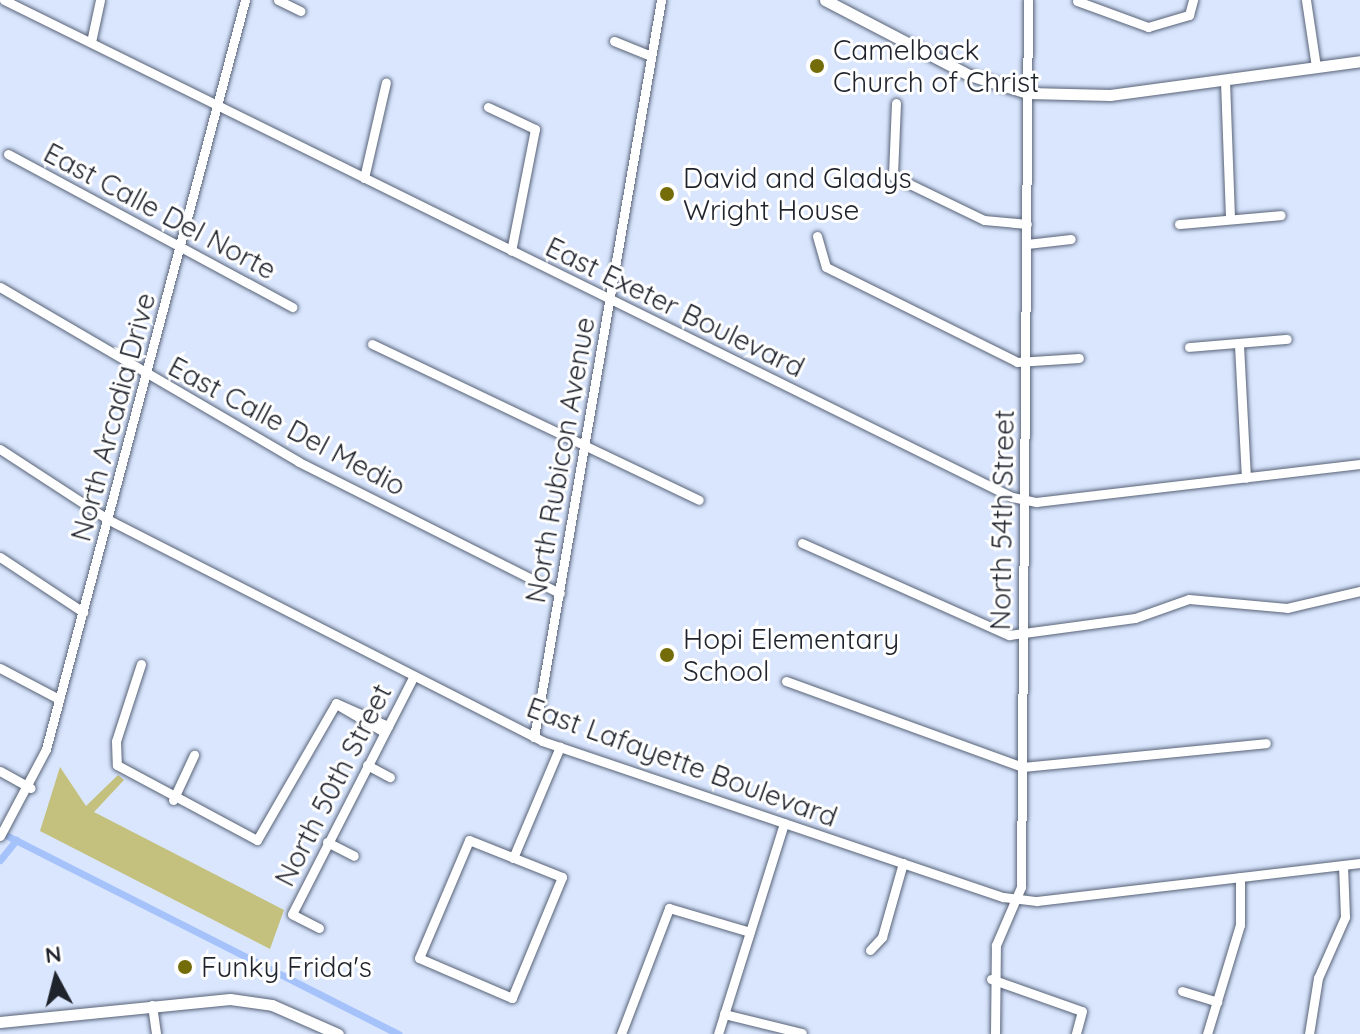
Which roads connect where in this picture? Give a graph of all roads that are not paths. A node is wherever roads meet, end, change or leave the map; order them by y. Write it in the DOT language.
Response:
graph roads {
  1 [pos="4,0"];
  2 [pos="100,0"];
  3 [pos="245,0"];
  4 [pos="278,0"];
  5 [pos="661,0"];
  6 [pos="825,0"];
  7 [pos="1028,0"];
  8 [pos="1193,0"];
  9 [pos="1306,0"];
  10 [pos="1077,1"];
  11 [pos="301,11"];
  12 [pos="614,41"];
  13 [pos="91,42"];
  14 [pos="651,56"];
  15 [pos="1360,61"];
  16 [pos="1316,67"];
  17 [pos="1225,81"];
  18 [pos="386,82"];
  19 [pos="1028,93"];
  20 [pos="896,103"];
  21 [pos="218,105"];
  22 [pos="488,107"];
  23 [pos="8,154"];
  24 [pos="364,178"];
  25 [pos="1281,215"];
  26 [pos="1230,218"];
  27 [pos="1027,224"];
  28 [pos="1179,224"];
  29 [pos="817,236"];
  30 [pos="1071,239"];
  31 [pos="1027,244"];
  32 [pos="180,249"];
  33 [pos="511,251"];
  34 [pos="0,287"];
  35 [pos="610,300"];
  36 [pos="292,307"];
  37 [pos="1287,339"];
  38 [pos="372,344"];
  39 [pos="1239,345"];
  40 [pos="1189,347"];
  41 [pos="1079,358"];
  42 [pos="1026,365"];
  43 [pos="148,376"];
  44 [pos="0,449"];
  45 [pos="584,449"];
  46 [pos="1360,464"];
  47 [pos="1246,478"];
  48 [pos="699,500"];
  49 [pos="1025,501"];
  50 [pos="109,520"];
  51 [pos="802,543"];
  52 [pos="0,557"];
  53 [pos="1360,591"];
  54 [pos="560,593"];
  55 [pos="83,612"];
  56 [pos="1023,632"];
  57 [pos="141,664"];
  58 [pos="0,668"];
  59 [pos="414,676"];
  60 [pos="786,681"];
  61 [pos="59,699"];
  62 [pos="386,729"];
  63 [pos="534,737"];
  64 [pos="1266,743"];
  65 [pos="560,747"];
  66 [pos="194,755"];
  67 [pos="367,765"];
  68 [pos="1022,767"];
  69 [pos="0,771"];
  70 [pos="390,777"];
  71 [pos="31,788"];
  72 [pos="173,800"];
  73 [pos="784,823"];
  74 [pos="4,832"];
  75 [pos="327,842"];
  76 [pos="354,856"];
  77 [pos="513,858"];
  78 [pos="903,863"];
  79 [pos="1360,863"];
  80 [pos="1343,865"];
  81 [pos="1240,877"];
  82 [pos="1015,900"];
  83 [pos="319,928"];
  84 [pos="750,932"];
  85 [pos="870,950"];
  86 [pos="991,979"];
  87 [pos="1182,991"];
  88 [pos="1217,1002"];
  89 [pos="152,1005"];
  90 [pos="724,1014"];
  91 [pos="0,1022"];
  92 [pos="802,1033"];
  93 [pos="156,1034"];
  94 [pos="338,1034"];
  95 [pos="621,1034"];
  96 [pos="718,1034"];
  97 [pos="995,1034"];
  98 [pos="1076,1034"];
  99 [pos="1207,1034"];
  100 [pos="1309,1034"];
  1 -- 13 [label="street, East Exeter Boulevard"];
  2 -- 13 [label="street"];
  3 -- 21 [label="street, North Arcadia Drive"];
  4 -- 11 [label="street"];
  5 -- 14 [label="street, North Rubicon Avenue"];
  6 -- 19 [label="main road"];
  7 -- 19 [label="street, North 54th Street"];
  8 -- 10 [label="street"];
  9 -- 16 [label="street"];
  12 -- 14 [label="street"];
  13 -- 21 [label="street, East Exeter Boulevard"];
  14 -- 35 [label="street, North Rubicon Avenue"];
  15 -- 16 [label="main road"];
  16 -- 17 [label="main road"];
  17 -- 19 [label="main road"];
  17 -- 26 [label="street"];
  18 -- 24 [label="street"];
  19 -- 27 [label="street, North 54th Street"];
  20 -- 27 [label="street"];
  21 -- 24 [label="street, East Exeter Boulevard"];
  21 -- 32 [label="street, North Arcadia Drive"];
  22 -- 33 [label="street"];
  23 -- 32 [label="street, East Calle Del Norte"];
  24 -- 33 [label="street, East Exeter Boulevard"];
  25 -- 26 [label="street"];
  26 -- 28 [label="street"];
  27 -- 31 [label="street, North 54th Street"];
  29 -- 42 [label="street"];
  30 -- 31 [label="street"];
  31 -- 42 [label="street, North 54th Street"];
  32 -- 36 [label="street, East Calle Del Norte"];
  32 -- 43 [label="street, North Arcadia Drive"];
  33 -- 35 [label="street, East Exeter Boulevard"];
  34 -- 43 [label="street, East Calle Del Medio"];
  35 -- 45 [label="street, North Rubicon Avenue"];
  35 -- 49 [label="street, East Exeter Boulevard"];
  37 -- 39 [label="street"];
  38 -- 45 [label="street"];
  39 -- 40 [label="street"];
  39 -- 47 [label="street"];
  41 -- 42 [label="street"];
  42 -- 49 [label="street, North 54th Street"];
  43 -- 50 [label="street, North Arcadia Drive"];
  43 -- 54 [label="street, East Calle Del Medio"];
  44 -- 50 [label="street, East Lafayette Boulevard"];
  45 -- 48 [label="street"];
  45 -- 54 [label="street, North Rubicon Avenue"];
  46 -- 47 [label="street"];
  47 -- 49 [label="street"];
  49 -- 56 [label="street, North 54th Street"];
  50 -- 55 [label="street, North Arcadia Drive"];
  50 -- 59 [label="street, East Lafayette Boulevard"];
  51 -- 56 [label="street"];
  52 -- 55 [label="street"];
  53 -- 56 [label="street"];
  54 -- 63 [label="street, North Rubicon Avenue"];
  55 -- 61 [label="street, North Arcadia Drive"];
  56 -- 68 [label="street, North 54th Street"];
  57 -- 72 [label="street"];
  58 -- 61 [label="street"];
  59 -- 62 [label="street, North 50th Street"];
  59 -- 63 [label="street, East Lafayette Boulevard"];
  60 -- 68 [label="street"];
  61 -- 71 [label="street, North Arcadia Drive"];
  62 -- 67 [label="street, North 50th Street"];
  62 -- 72 [label="street"];
  63 -- 65 [label="street, East Lafayette Boulevard"];
  64 -- 68 [label="street"];
  65 -- 73 [label="street, East Lafayette Boulevard"];
  65 -- 77 [label="street"];
  66 -- 72 [label="street"];
  67 -- 70 [label="street"];
  67 -- 75 [label="street, North 50th Street"];
  68 -- 82 [label="street, North 54th Street"];
  69 -- 71 [label="street"];
  71 -- 74 [label="street, North Arcadia Drive"];
  73 -- 78 [label="street, East Lafayette Boulevard"];
  73 -- 84 [label="street"];
  75 -- 76 [label="street"];
  75 -- 83 [label="street, North 50th Street"];
  77 -- 77 [label="street"];
  78 -- 82 [label="street, East Lafayette Boulevard"];
  78 -- 85 [label="street"];
  79 -- 80 [label="street, East Lafayette Boulevard"];
  80 -- 81 [label="street, East Lafayette Boulevard"];
  80 -- 100 [label="street"];
  81 -- 82 [label="street, East Lafayette Boulevard"];
  81 -- 88 [label="street"];
  82 -- 86 [label="street, North 54th Street"];
  84 -- 90 [label="street"];
  84 -- 95 [label="street"];
  86 -- 97 [label="street, North 54th Street"];
  86 -- 98 [label="street"];
  87 -- 88 [label="street"];
  88 -- 99 [label="street"];
  89 -- 91 [label="main road"];
  89 -- 93 [label="street"];
  89 -- 94 [label="main road"];
  90 -- 92 [label="street"];
  90 -- 96 [label="street"];
}
